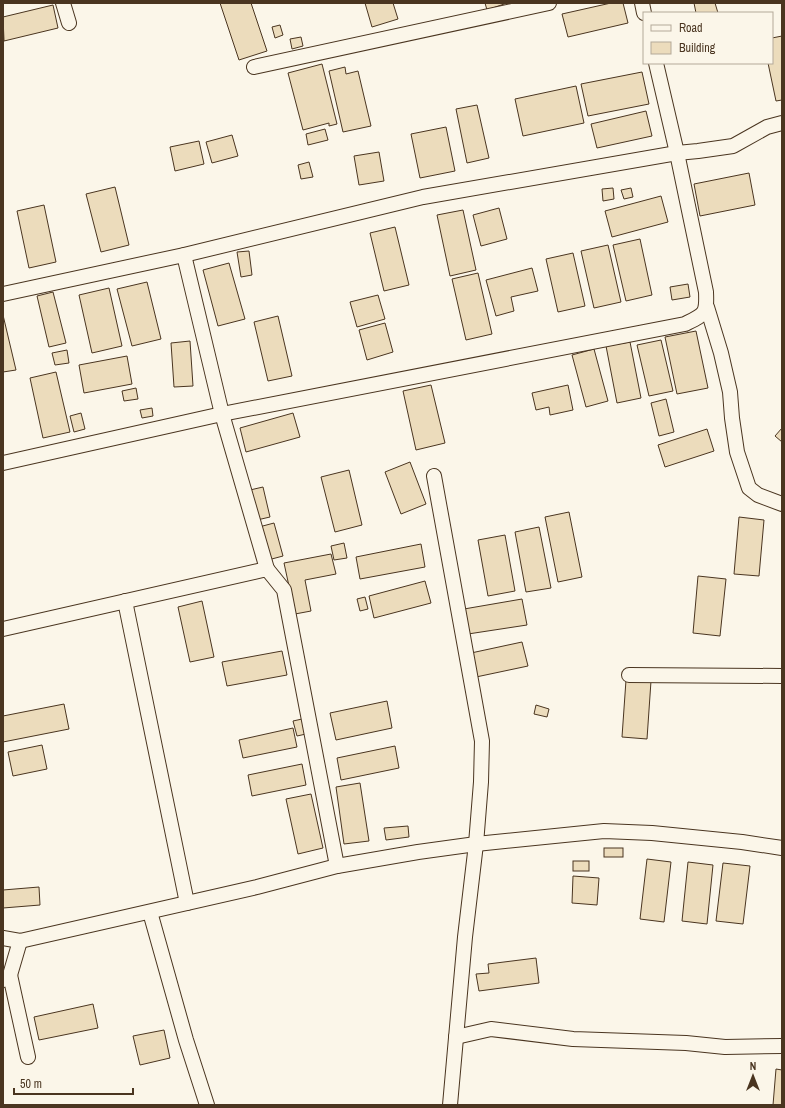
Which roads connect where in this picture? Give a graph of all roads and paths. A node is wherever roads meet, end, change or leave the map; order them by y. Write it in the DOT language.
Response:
graph roads {
  1 [pos="63,3"];
  2 [pos="549,3"];
  3 [pos="69,23"];
  4 [pos="656,64"];
  5 [pos="254,67"];
  6 [pos="782,123"];
  7 [pos="677,153"];
  8 [pos="184,255"];
  9 [pos="3,294"];
  10 [pos="707,307"];
  11 [pos="222,414"];
  12 [pos="3,462"];
  13 [pos="434,476"];
  14 [pos="782,504"];
  15 [pos="268,569"];
  16 [pos="125,601"];
  17 [pos="3,629"];
  18 [pos="629,675"];
  19 [pos="782,676"];
  20 [pos="476,844"];
  21 [pos="782,848"];
  22 [pos="337,866"];
  23 [pos="187,903"];
  24 [pos="150,912"];
  25 [pos="3,938"];
  26 [pos="20,941"];
  27 [pos="6,977"];
  28 [pos="456,1038"];
  29 [pos="782,1046"];
  30 [pos="28,1057"];
  31 [pos="208,1105"];
  32 [pos="450,1105"];
  1 -- 3 [label="street"];
  2 -- 5 [label="street"];
  4 -- 7 [label="street"];
  6 -- 7 [label="street"];
  7 -- 8 [label="street"];
  7 -- 10 [label="street"];
  8 -- 9 [label="street"];
  8 -- 11 [label="street"];
  10 -- 11 [label="street"];
  10 -- 14 [label="street"];
  11 -- 12 [label="street"];
  11 -- 15 [label="street"];
  13 -- 20 [label="street"];
  15 -- 16 [label="street"];
  15 -- 22 [label="street"];
  16 -- 17 [label="street"];
  16 -- 23 [label="street"];
  18 -- 19 [label="street"];
  20 -- 21 [label="street"];
  20 -- 22 [label="street"];
  20 -- 28 [label="street"];
  22 -- 23 [label="street"];
  23 -- 24 [label="street"];
  24 -- 26 [label="street"];
  24 -- 31 [label="street"];
  25 -- 26 [label="street"];
  26 -- 27 [label="street"];
  27 -- 30 [label="street"];
  28 -- 29 [label="street"];
  28 -- 32 [label="street"];
}
